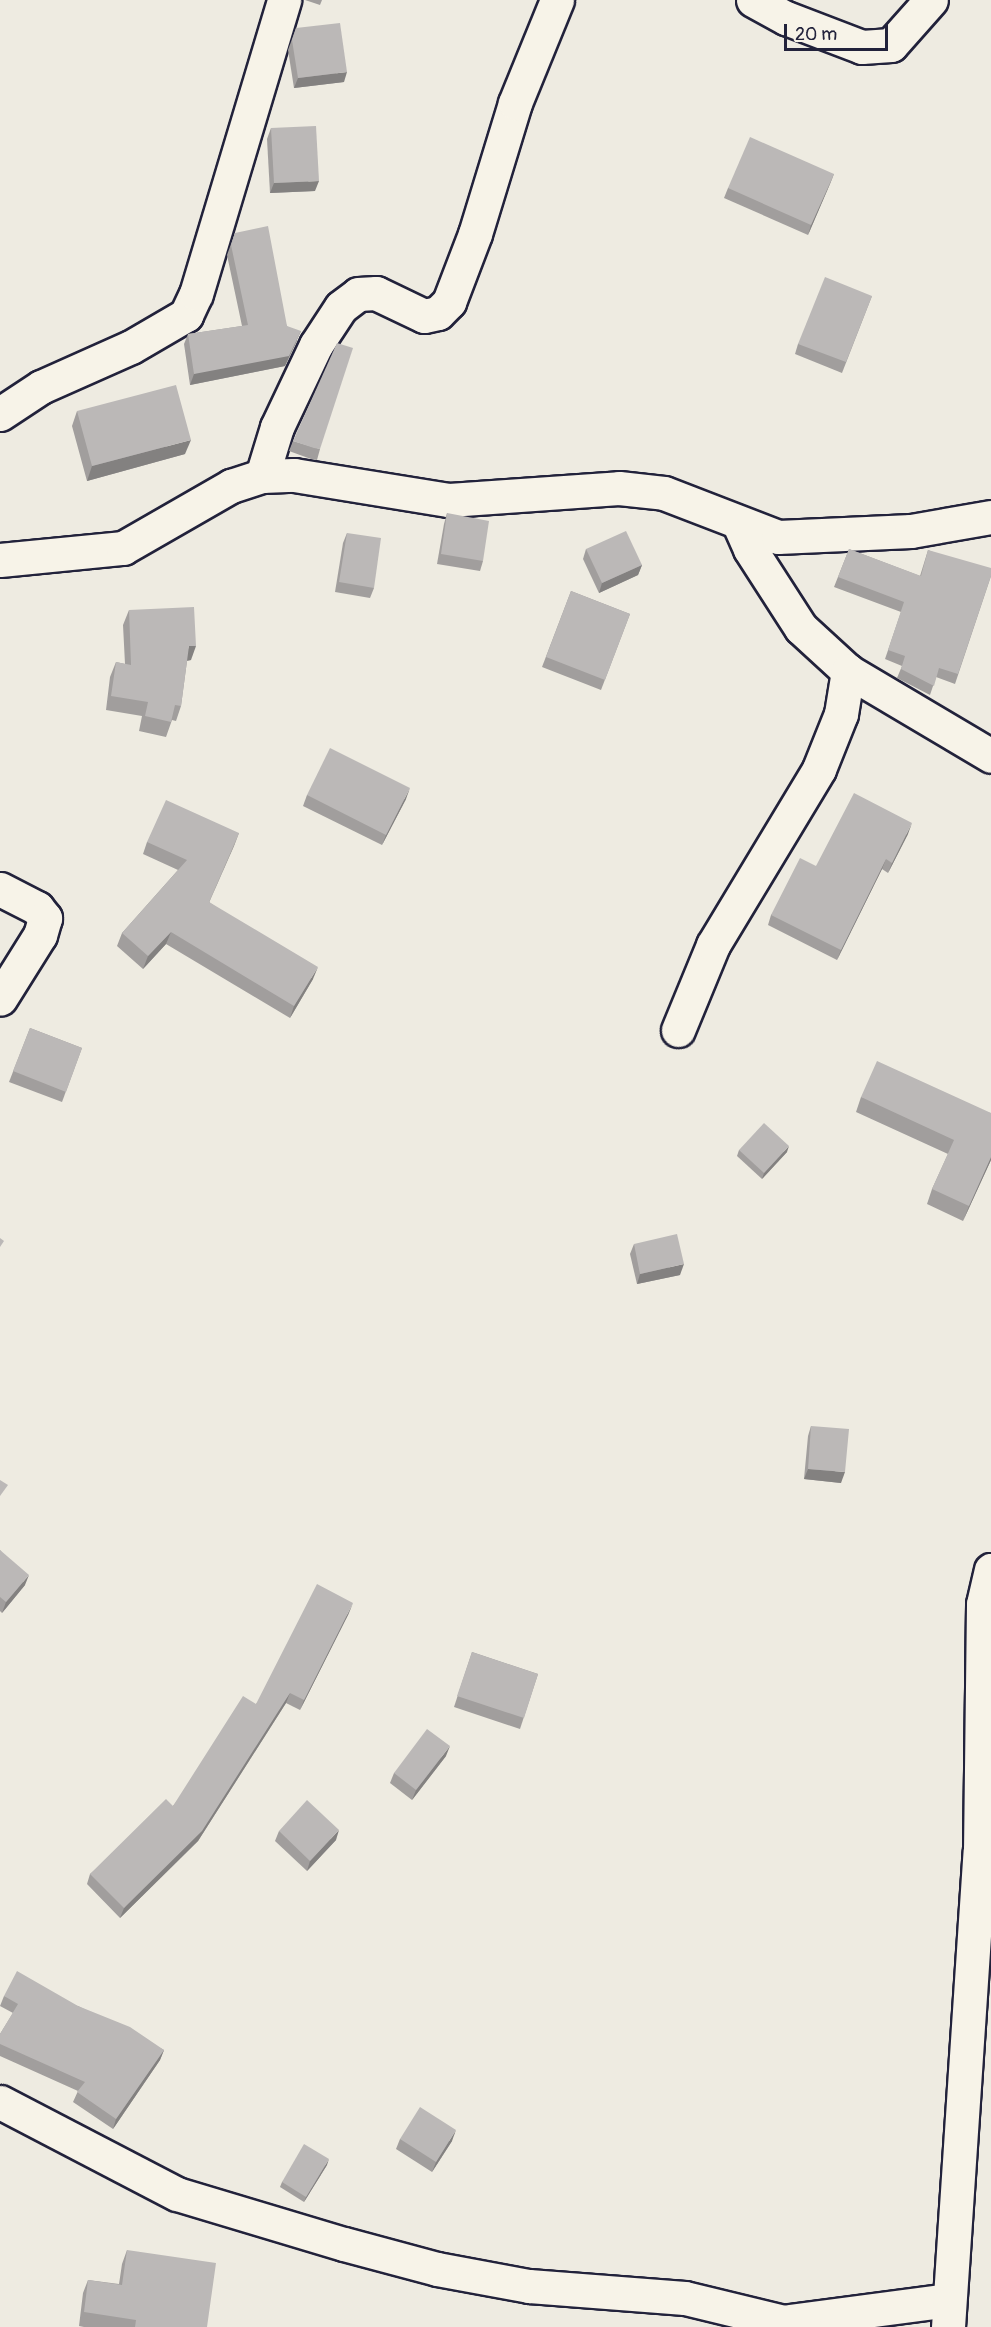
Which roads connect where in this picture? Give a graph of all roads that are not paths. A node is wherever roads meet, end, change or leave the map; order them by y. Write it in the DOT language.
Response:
graph roads {
  1 [pos="284,0"];
  2 [pos="557,0"];
  3 [pos="753,0"];
  4 [pos="931,0"];
  5 [pos="0,414"];
  6 [pos="262,476"];
  7 [pos="991,517"];
  8 [pos="739,524"];
  9 [pos="0,560"];
  10 [pos="848,671"];
  11 [pos="991,756"];
  12 [pos="0,889"];
  13 [pos="0,999"];
  14 [pos="678,1030"];
  15 [pos="991,1570"];
  16 [pos="0,2102"];
  17 [pos="948,2313"];
  18 [pos="797,2324"];
  1 -- 5 [label="street"];
  2 -- 6 [label="street"];
  3 -- 4 [label="street"];
  6 -- 8 [label="street"];
  6 -- 9 [label="street"];
  7 -- 8 [label="street"];
  8 -- 10 [label="street"];
  10 -- 11 [label="street"];
  10 -- 14 [label="street"];
  12 -- 13 [label="street"];
  15 -- 17 [label="street"];
  16 -- 18 [label="street"];
  17 -- 18 [label="street"];
}
